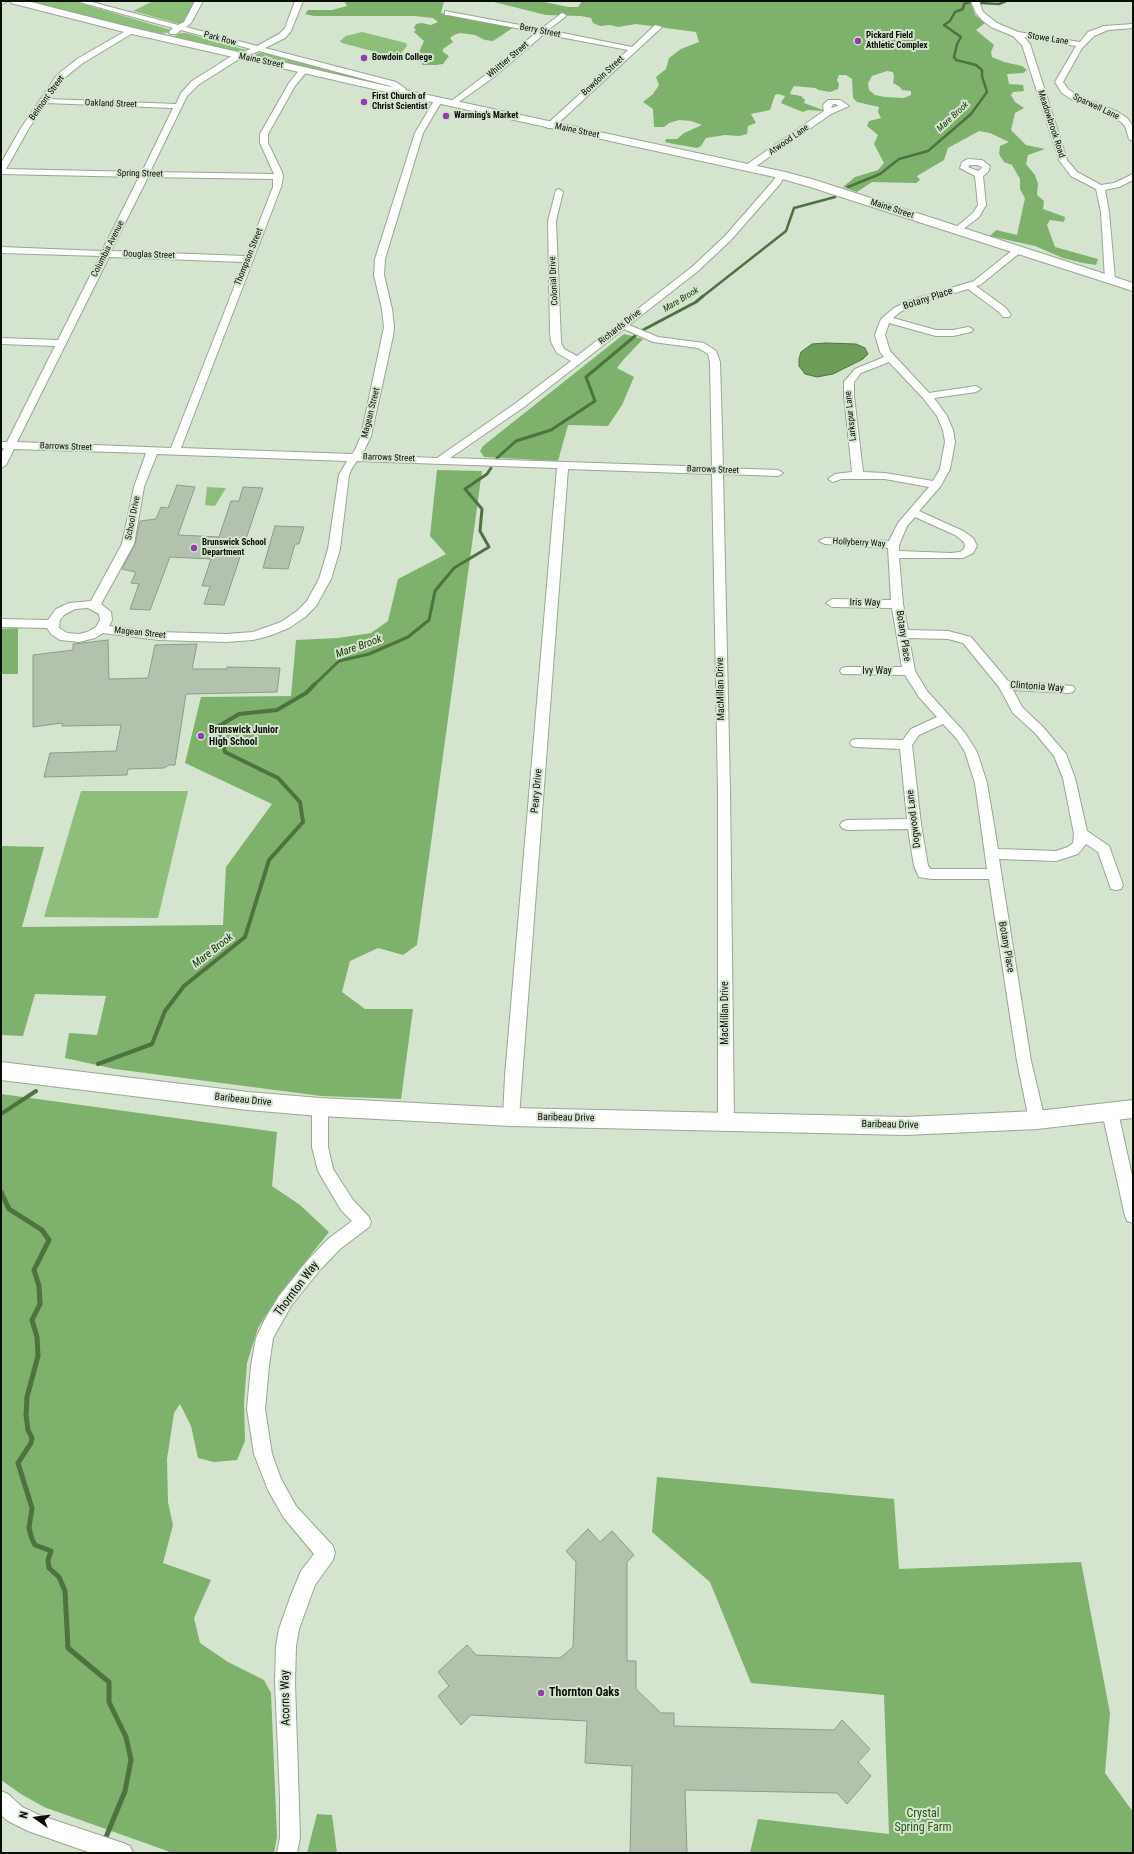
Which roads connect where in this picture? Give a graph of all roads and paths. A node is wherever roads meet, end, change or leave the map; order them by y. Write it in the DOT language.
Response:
graph roads {
  1 [pos="14,1"];
  2 [pos="80,1"];
  3 [pos="299,1"];
  4 [pos="975,1"];
  5 [pos="198,3"];
  6 [pos="448,13"];
  7 [pos="562,15"];
  8 [pos="1133,26"];
  9 [pos="658,27"];
  10 [pos="178,28"];
  11 [pos="132,31"];
  12 [pos="543,31"];
  13 [pos="1016,34"];
  14 [pos="161,38"];
  15 [pos="1081,44"];
  16 [pos="258,49"];
  17 [pos="633,49"];
  18 [pos="240,56"];
  19 [pos="304,70"];
  20 [pos="400,92"];
  21 [pos="43,101"];
  22 [pos="438,101"];
  23 [pos="453,104"];
  24 [pos="178,106"];
  25 [pos="828,112"];
  26 [pos="550,126"];
  27 [pos="1133,139"];
  28 [pos="750,167"];
  29 [pos="1,170"];
  30 [pos="146,174"];
  31 [pos="780,175"];
  32 [pos="979,175"];
  33 [pos="279,177"];
  34 [pos="1133,177"];
  35 [pos="1100,188"];
  36 [pos="559,192"];
  37 [pos="958,230"];
  38 [pos="1,250"];
  39 [pos="1018,250"];
  40 [pos="106,254"];
  41 [pos="248,259"];
  42 [pos="1110,279"];
  43 [pos="970,286"];
  44 [pos="1133,287"];
  45 [pos="1006,315"];
  46 [pos="886,319"];
  47 [pos="622,325"];
  48 [pos="968,330"];
  49 [pos="1,341"];
  50 [pos="60,344"];
  51 [pos="890,358"];
  52 [pos="577,360"];
  53 [pos="976,389"];
  54 [pos="927,396"];
  55 [pos="6,445"];
  56 [pos="153,450"];
  57 [pos="175,450"];
  58 [pos="354,457"];
  59 [pos="440,460"];
  60 [pos="1,465"];
  61 [pos="563,465"];
  62 [pos="717,470"];
  63 [pos="778,473"];
  64 [pos="858,475"];
  65 [pos="833,479"];
  66 [pos="936,485"];
  67 [pos="912,512"];
  68 [pos="825,541"];
  69 [pos="893,550"];
  70 [pos="832,603"];
  71 [pos="898,604"];
  72 [pos="94,606"];
  73 [pos="1,623"];
  74 [pos="53,624"];
  75 [pos="101,629"];
  76 [pos="902,634"];
  77 [pos="846,671"];
  78 [pos="909,671"];
  79 [pos="1004,685"];
  80 [pos="1069,689"];
  81 [pos="945,718"];
  82 [pos="856,743"];
  83 [pos="906,745"];
  84 [pos="914,824"];
  85 [pos="847,825"];
  86 [pos="1081,834"];
  87 [pos="991,854"];
  88 [pos="993,874"];
  89 [pos="1116,885"];
  90 [pos="1,1071"];
  91 [pos="320,1107"];
  92 [pos="1133,1109"];
  93 [pos="1110,1112"];
  94 [pos="511,1117"];
  95 [pos="1037,1120"];
  96 [pos="726,1122"];
  97 [pos="1133,1216"];
  98 [pos="326,1553"];
  99 [pos="1,1801"];
  100 [pos="123,1853"];
  101 [pos="287,1853"];
  1 -- 11 [label="street, Maine Street"];
  2 -- 10 [label="street, Park Row"];
  3 -- 16 [label="street, Columbia Avenue"];
  4 -- 13 [label="street"];
  5 -- 10 [label="street"];
  6 -- 12 [label="street, Berry Street"];
  7 -- 12 [label="street, Whittier Street"];
  8 -- 15 [label="street, Sparwell Lane"];
  9 -- 17 [label="street, Bowdoin Street"];
  10 -- 14 [label="street"];
  10 -- 16 [label="street, Park Row"];
  11 -- 14 [label="street, Maine Street"];
  11 -- 21 [label="street, Belmont Street"];
  12 -- 17 [label="street, Berry Street"];
  12 -- 23 [label="street, Whittier Street"];
  13 -- 15 [label="street, Stowe Lane"];
  13 -- 35 [label="street, Meadowbrook Road"];
  14 -- 18 [label="street, Maine Street"];
  15 -- 27 [label="street, Sparwell Lane"];
  16 -- 18 [label="street, Columbia Avenue"];
  16 -- 20 [label="street, Park Row"];
  17 -- 26 [label="street, Bowdoin Street"];
  18 -- 19 [label="street, Maine Street"];
  18 -- 24 [label="street, Columbia Avenue"];
  19 -- 20 [label="street, Maine Street"];
  19 -- 33 [label="street"];
  20 -- 22 [label="street, Maine Street"];
  21 -- 24 [label="street, Oakland Street"];
  21 -- 29 [label="street, Belmont Street"];
  22 -- 23 [label="street, Maine Street"];
  22 -- 58 [label="street, Magean Street"];
  23 -- 26 [label="street, Maine Street"];
  24 -- 30 [label="street, Columbia Avenue"];
  25 -- 28 [label="street, Atwood Lane"];
  26 -- 28 [label="street, Maine Street"];
  28 -- 31 [label="street, Maine Street"];
  29 -- 30 [label="street, Spring Street"];
  30 -- 33 [label="street, Spring Street"];
  30 -- 40 [label="street, Columbia Avenue"];
  31 -- 37 [label="street, Maine Street"];
  31 -- 47 [label="street, Richards Drive"];
  32 -- 37 [label="street"];
  33 -- 41 [label="street, Thompson Street"];
  34 -- 35 [label="street"];
  35 -- 42 [label="street"];
  36 -- 52 [label="street, Colonial Drive"];
  37 -- 39 [label="street, Maine Street"];
  38 -- 40 [label="street, Douglas Street"];
  39 -- 42 [label="street, Maine Street"];
  39 -- 43 [label="street, Botany Place"];
  40 -- 41 [label="street, Douglas Street"];
  40 -- 50 [label="street, Columbia Avenue"];
  41 -- 57 [label="street, Thompson Street"];
  42 -- 44 [label="street, Maine Street"];
  43 -- 45 [label="street"];
  43 -- 46 [label="street, Botany Place"];
  46 -- 48 [label="street"];
  46 -- 51 [label="street, Botany Place"];
  47 -- 52 [label="street, Richards Drive"];
  47 -- 62 [label="street, MacMillan Drive"];
  49 -- 50 [label="street"];
  50 -- 55 [label="street, Columbia Avenue"];
  51 -- 54 [label="street, Botany Place"];
  51 -- 64 [label="street, Larkspur Lane"];
  52 -- 59 [label="street, Richards Drive"];
  53 -- 54 [label="street"];
  54 -- 66 [label="street, Botany Place"];
  55 -- 56 [label="street, Barrows Street"];
  55 -- 60 [label="street, Columbia Avenue"];
  56 -- 57 [label="street, Barrows Street"];
  56 -- 72 [label="street, School Drive"];
  57 -- 58 [label="street, Barrows Street"];
  58 -- 59 [label="street, Barrows Street"];
  58 -- 75 [label="street, Magean Street"];
  59 -- 61 [label="street, Barrows Street"];
  61 -- 62 [label="street, Barrows Street"];
  61 -- 94 [label="street, Peary Drive"];
  62 -- 63 [label="street, Barrows Street"];
  62 -- 96 [label="street, MacMillan Drive"];
  64 -- 65 [label="street"];
  64 -- 66 [label="street"];
  66 -- 67 [label="street, Botany Place"];
  67 -- 69 [label="street, Botany Place"];
  67 -- 69 [label="street, Hollyberry Way"];
  68 -- 69 [label="street, Hollyberry Way"];
  69 -- 71 [label="street, Botany Place"];
  70 -- 71 [label="street, Iris Way"];
  71 -- 76 [label="street, Botany Place"];
  72 -- 74 [label="street"];
  72 -- 75 [label="street, Magean Street"];
  73 -- 74 [label="street"];
  74 -- 75 [label="street, Magean Street"];
  76 -- 78 [label="street, Botany Place"];
  76 -- 79 [label="street"];
  77 -- 78 [label="street, Ivy Way"];
  78 -- 81 [label="street, Botany Place"];
  79 -- 80 [label="street, Clintonia Way"];
  79 -- 86 [label="street"];
  81 -- 83 [label="street"];
  81 -- 87 [label="street, Botany Place"];
  82 -- 83 [label="street"];
  83 -- 84 [label="street, Dogwood Lane"];
  84 -- 85 [label="street"];
  84 -- 88 [label="street, Dogwood Lane"];
  86 -- 87 [label="street"];
  86 -- 89 [label="street"];
  87 -- 88 [label="street, Botany Place"];
  88 -- 95 [label="street, Botany Place"];
  90 -- 91 [label="street, Baribeau Drive"];
  91 -- 94 [label="street, Baribeau Drive"];
  91 -- 98 [label="street, Thornton Way"];
  92 -- 93 [label="street, Baribeau Drive"];
  93 -- 95 [label="street, Baribeau Drive"];
  93 -- 97 [label="street"];
  94 -- 96 [label="street, Baribeau Drive"];
  95 -- 96 [label="street, Baribeau Drive"];
  98 -- 101 [label="street, Acorns Way"];
  99 -- 100 [label="street"];
}
